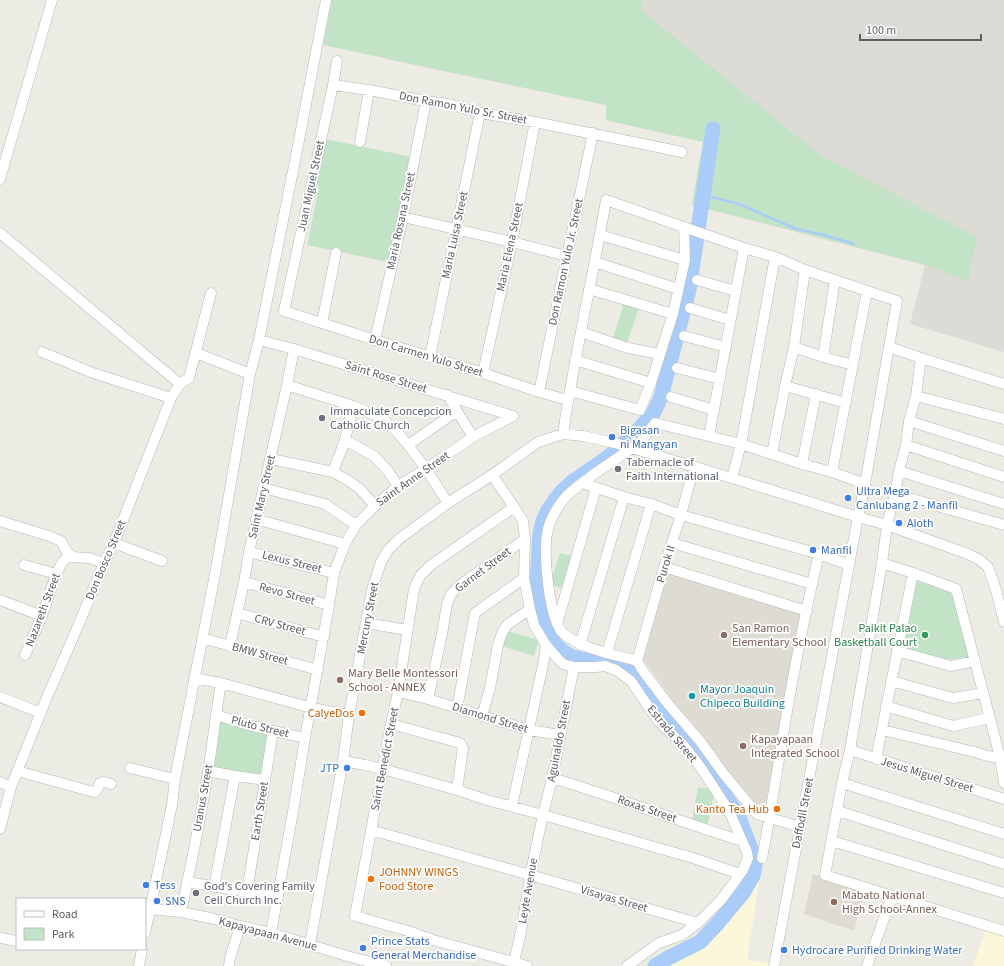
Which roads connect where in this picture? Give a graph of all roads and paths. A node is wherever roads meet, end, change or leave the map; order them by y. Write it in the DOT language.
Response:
graph roads {
  1 [pos="52,0"];
  2 [pos="326,0"];
  3 [pos="337,61"];
  4 [pos="333,85"];
  5 [pos="369,90"];
  6 [pos="426,101"];
  7 [pos="480,113"];
  8 [pos="535,122"];
  9 [pos="593,133"];
  10 [pos="360,142"];
  11 [pos="682,152"];
  12 [pos="0,179"];
  13 [pos="403,217"];
  14 [pos="687,228"];
  15 [pos="456,229"];
  16 [pos="0,233"];
  17 [pos="600,235"];
  18 [pos="512,242"];
  19 [pos="744,248"];
  20 [pos="336,254"];
  21 [pos="567,256"];
  22 [pos="775,257"];
  23 [pos="685,260"];
  24 [pos="595,262"];
  25 [pos="805,270"];
  26 [pos="697,280"];
  27 [pos="835,280"];
  28 [pos="589,289"];
  29 [pos="678,289"];
  30 [pos="736,291"];
  31 [pos="867,291"];
  32 [pos="211,293"];
  33 [pos="690,308"];
  34 [pos="284,311"];
  35 [pos="673,314"];
  36 [pos="730,320"];
  37 [pos="322,323"];
  38 [pos="581,332"];
  39 [pos="684,336"];
  40 [pos="259,340"];
  41 [pos="375,340"];
  42 [pos="726,347"];
  43 [pos="794,347"];
  44 [pos="889,347"];
  45 [pos="294,348"];
  46 [pos="42,352"];
  47 [pos="196,353"];
  48 [pos="660,354"];
  49 [pos="430,357"];
  50 [pos="823,357"];
  51 [pos="922,358"];
  52 [pos="575,360"];
  53 [pos="853,365"];
  54 [pos="677,368"];
  55 [pos="484,373"];
  56 [pos="250,374"];
  57 [pos="720,379"];
  58 [pos="651,383"];
  59 [pos="180,384"];
  60 [pos="1004,384"];
  61 [pos="287,385"];
  62 [pos="784,386"];
  63 [pos="539,392"];
  64 [pos="816,394"];
  65 [pos="448,395"];
  66 [pos="569,396"];
  67 [pos="916,396"];
  68 [pos="670,397"];
  69 [pos="171,398"];
  70 [pos="846,403"];
  71 [pos="353,406"];
  72 [pos="714,410"];
  73 [pos="457,411"];
  74 [pos="513,416"];
  75 [pos="1004,419"];
  76 [pos="909,421"];
  77 [pos="563,434"];
  78 [pos="474,436"];
  79 [pos="709,436"];
  80 [pos="345,440"];
  81 [pos="741,444"];
  82 [pos="408,445"];
  83 [pos="906,445"];
  84 [pos="624,446"];
  85 [pos="1004,451"];
  86 [pos="772,454"];
  87 [pos="271,459"];
  88 [pos="802,464"];
  89 [pos="694,467"];
  90 [pos="426,469"];
  91 [pos="899,471"];
  92 [pos="333,472"];
  93 [pos="832,472"];
  94 [pos="492,475"];
  95 [pos="1004,477"];
  96 [pos="732,478"];
  97 [pos="582,483"];
  98 [pos="865,484"];
  99 [pos="398,486"];
  100 [pos="263,488"];
  101 [pos="596,488"];
  102 [pos="895,494"];
  103 [pos="624,497"];
  104 [pos="448,503"];
  105 [pos="651,504"];
  106 [pos="1004,504"];
  107 [pos="375,506"];
  108 [pos="514,507"];
  109 [pos="681,515"];
  110 [pos="858,517"];
  111 [pos="256,519"];
  112 [pos="0,521"];
  113 [pos="356,525"];
  114 [pos="887,525"];
  115 [pos="1004,525"];
  116 [pos="525,539"];
  117 [pos="114,543"];
  118 [pos="672,543"];
  119 [pos="345,544"];
  120 [pos="249,552"];
  121 [pos="820,554"];
  122 [pos="72,557"];
  123 [pos="162,561"];
  124 [pos="104,563"];
  125 [pos="882,564"];
  126 [pos="24,565"];
  127 [pos="849,565"];
  128 [pos="664,567"];
  129 [pos="334,573"];
  130 [pos="913,573"];
  131 [pos="56,574"];
  132 [pos="524,578"];
  133 [pos="244,582"];
  134 [pos="812,584"];
  135 [pos="1000,589"];
  136 [pos="0,600"];
  137 [pos="329,605"];
  138 [pos="530,609"];
  139 [pos="807,611"];
  140 [pos="237,613"];
  141 [pos="42,616"];
  142 [pos="366,622"];
  143 [pos="1004,622"];
  144 [pos="557,624"];
  145 [pos="407,630"];
  146 [pos="324,637"];
  147 [pos="202,638"];
  148 [pos="546,645"];
  149 [pos="580,645"];
  150 [pos="230,646"];
  151 [pos="897,651"];
  152 [pos="607,653"];
  153 [pos="25,655"];
  154 [pos="637,661"];
  155 [pos="974,661"];
  156 [pos="574,667"];
  157 [pos="318,670"];
  158 [pos="194,678"];
  159 [pos="891,681"];
  160 [pos="221,683"];
  161 [pos="398,692"];
  162 [pos="983,693"];
  163 [pos="0,697"];
  164 [pos="428,699"];
  165 [pos="886,706"];
  166 [pos="312,708"];
  167 [pos="457,708"];
  168 [pos="41,713"];
  169 [pos="216,715"];
  170 [pos="349,715"];
  171 [pos="482,716"];
  172 [pos="989,718"];
  173 [pos="391,724"];
  174 [pos="273,730"];
  175 [pos="529,730"];
  176 [pos="882,730"];
  177 [pos="560,735"];
  178 [pos="305,738"];
  179 [pos="850,750"];
  180 [pos="1002,757"];
  181 [pos="876,759"];
  182 [pos="343,761"];
  183 [pos="130,768"];
  184 [pos="382,770"];
  185 [pos="17,771"];
  186 [pos="208,771"];
  187 [pos="235,776"];
  188 [pos="552,778"];
  189 [pos="175,779"];
  190 [pos="265,780"];
  191 [pos="0,782"];
  192 [pos="842,783"];
  193 [pos="1004,783"];
  194 [pos="111,784"];
  195 [pos="11,787"];
  196 [pos="457,790"];
  197 [pos="1004,799"];
  198 [pos="512,806"];
  199 [pos="838,810"];
  200 [pos="543,815"];
  201 [pos="770,818"];
  202 [pos="800,827"];
  203 [pos="0,829"];
  204 [pos="371,830"];
  205 [pos="1004,834"];
  206 [pos="742,841"];
  207 [pos="832,841"];
  208 [pos="762,858"];
  209 [pos="1004,864"];
  210 [pos="740,874"];
  211 [pos="530,876"];
  212 [pos="187,882"];
  213 [pos="214,887"];
  214 [pos="247,892"];
  215 [pos="1004,893"];
  216 [pos="892,896"];
  217 [pos="278,897"];
  218 [pos="149,909"];
  219 [pos="181,912"];
  220 [pos="698,923"];
  221 [pos="240,926"];
  222 [pos="146,927"];
  223 [pos="1004,931"];
  224 [pos="271,933"];
  225 [pos="0,938"];
  226 [pos="16,942"];
  227 [pos="310,944"];
  228 [pos="142,950"];
  229 [pos="374,964"];
  230 [pos="513,964"];
  231 [pos="231,965"];
  232 [pos="139,966"];
  233 [pos="386,966"];
  234 [pos="527,966"];
  235 [pos="627,966"];
  236 [pos="774,966"];
  237 [pos="867,966"];
  1 -- 12 [label="street"];
  2 -- 40 [label="street"];
  3 -- 4 [label="street, Juan Miguel Street"];
  4 -- 5 [label="street, Don Ramon Yulo Sr. Street"];
  4 -- 34 [label="street, Juan Miguel Street"];
  5 -- 6 [label="street, Don Ramon Yulo Sr. Street"];
  5 -- 10 [label="street"];
  6 -- 7 [label="street, Don Ramon Yulo Sr. Street"];
  6 -- 13 [label="street, Maria Rosana Street"];
  7 -- 8 [label="street, Don Ramon Yulo Sr. Street"];
  7 -- 15 [label="street, Maria Luisa Street"];
  8 -- 9 [label="street, Don Ramon Yulo Sr. Street"];
  8 -- 18 [label="street, Maria Elena Street"];
  9 -- 11 [label="street, Don Ramon Yulo Sr. Street"];
  9 -- 21 [label="street, Don Ramon Yulo Jr. Street"];
  13 -- 15 [label="street"];
  13 -- 41 [label="street, Maria Rosana Street"];
  14 -- 17 [label="street"];
  14 -- 19 [label="street"];
  14 -- 23 [label="street"];
  15 -- 18 [label="street"];
  15 -- 49 [label="street, Maria Luisa Street"];
  16 -- 59 [label="street"];
  17 -- 23 [label="street"];
  17 -- 24 [label="street"];
  18 -- 21 [label="street"];
  18 -- 55 [label="street, Maria Elena Street"];
  19 -- 22 [label="street"];
  19 -- 30 [label="street"];
  20 -- 37 [label="street"];
  21 -- 63 [label="street, Don Ramon Yulo Jr. Street"];
  22 -- 25 [label="street"];
  22 -- 81 [label="street"];
  23 -- 29 [label="street"];
  24 -- 28 [label="street"];
  24 -- 29 [label="street"];
  25 -- 27 [label="street"];
  25 -- 43 [label="street"];
  26 -- 30 [label="street"];
  27 -- 31 [label="street"];
  27 -- 50 [label="street"];
  28 -- 35 [label="street"];
  28 -- 38 [label="street"];
  29 -- 35 [label="street"];
  30 -- 36 [label="street"];
  31 -- 44 [label="street, Daffodil Street"];
  31 -- 53 [label="street"];
  32 -- 47 [label="street, Don Bosco Street"];
  33 -- 36 [label="street"];
  34 -- 37 [label="street, Don Carmen Yulo Street"];
  35 -- 48 [label="street"];
  36 -- 42 [label="street"];
  37 -- 41 [label="street, Don Carmen Yulo Street"];
  38 -- 48 [label="street"];
  38 -- 52 [label="street"];
  39 -- 42 [label="street"];
  40 -- 45 [label="street, Saint Rose Street"];
  40 -- 56 [label="street"];
  41 -- 49 [label="street, Don Carmen Yulo Street"];
  42 -- 57 [label="street"];
  43 -- 50 [label="street"];
  43 -- 62 [label="street"];
  44 -- 51 [label="street"];
  44 -- 98 [label="street, Daffodil Street"];
  45 -- 61 [label="street, Saint Mary Street"];
  45 -- 65 [label="street, Saint Rose Street"];
  46 -- 69 [label="street"];
  47 -- 56 [label="street"];
  47 -- 59 [label="street, Don Bosco Street"];
  48 -- 58 [label="street"];
  49 -- 55 [label="street, Don Carmen Yulo Street"];
  50 -- 53 [label="street"];
  51 -- 60 [label="street"];
  51 -- 67 [label="street"];
  52 -- 58 [label="street"];
  52 -- 66 [label="street"];
  53 -- 70 [label="street"];
  54 -- 57 [label="street"];
  55 -- 63 [label="street, Don Carmen Yulo Street"];
  56 -- 147 [label="street"];
  57 -- 72 [label="street"];
  58 -- 66 [label="street, Don Carmen Yulo Street"];
  59 -- 69 [label="street, Don Bosco Street"];
  61 -- 71 [label="street"];
  61 -- 87 [label="street, Saint Mary Street"];
  62 -- 64 [label="street"];
  62 -- 86 [label="street"];
  63 -- 66 [label="street, Don Carmen Yulo Street"];
  64 -- 70 [label="street"];
  64 -- 88 [label="street"];
  65 -- 73 [label="street"];
  65 -- 74 [label="street, Saint Rose Street"];
  66 -- 77 [label="street"];
  67 -- 75 [label="street"];
  67 -- 76 [label="street"];
  68 -- 72 [label="street"];
  69 -- 117 [label="street, Don Bosco Street"];
  70 -- 93 [label="street"];
  71 -- 80 [label="street"];
  71 -- 82 [label="street"];
  72 -- 79 [label="street"];
  73 -- 78 [label="street"];
  73 -- 82 [label="street"];
  74 -- 78 [label="street, Saint Anne Street"];
  76 -- 83 [label="street"];
  76 -- 85 [label="street"];
  77 -- 84 [label="street"];
  77 -- 94 [label="street, Mercury Street"];
  78 -- 90 [label="street, Saint Anne Street"];
  79 -- 81 [label="street"];
  79 -- 84 [label="street"];
  80 -- 92 [label="street"];
  80 -- 99 [label="street"];
  81 -- 86 [label="street"];
  81 -- 96 [label="street"];
  82 -- 90 [label="street"];
  83 -- 91 [label="street"];
  83 -- 95 [label="street"];
  84 -- 89 [label="street"];
  84 -- 97 [label="street"];
  86 -- 88 [label="street"];
  87 -- 92 [label="street"];
  87 -- 100 [label="street, Saint Mary Street"];
  88 -- 93 [label="street"];
  89 -- 96 [label="street"];
  89 -- 109 [label="street, Purok II"];
  90 -- 99 [label="street, Saint Anne Street"];
  90 -- 104 [label="street"];
  91 -- 102 [label="street"];
  91 -- 106 [label="street"];
  92 -- 107 [label="street"];
  93 -- 98 [label="street"];
  94 -- 104 [label="street, Mercury Street"];
  94 -- 108 [label="street"];
  96 -- 110 [label="street"];
  97 -- 101 [label="street"];
  97 -- 144 [label="street"];
  98 -- 110 [label="street, Daffodil Street"];
  99 -- 107 [label="street, Saint Anne Street"];
  100 -- 111 [label="street, Saint Mary Street"];
  100 -- 113 [label="street"];
  101 -- 103 [label="street"];
  101 -- 144 [label="street"];
  102 -- 114 [label="street"];
  102 -- 115 [label="street"];
  103 -- 105 [label="street"];
  103 -- 149 [label="street"];
  104 -- 142 [label="street, Mercury Street"];
  105 -- 109 [label="street"];
  105 -- 152 [label="street"];
  107 -- 113 [label="street, Saint Anne Street"];
  108 -- 116 [label="street"];
  108 -- 145 [label="street, Saint Benedict Street"];
  109 -- 118 [label="street, Purok II"];
  109 -- 121 [label="street"];
  110 -- 114 [label="street"];
  110 -- 127 [label="street, Daffodil Street"];
  111 -- 119 [label="street"];
  111 -- 120 [label="street, Saint Mary Street"];
  112 -- 122 [label="street"];
  113 -- 119 [label="street, Saint Anne Street"];
  114 -- 125 [label="street"];
  114 -- 135 [label="street"];
  116 -- 132 [label="street"];
  116 -- 164 [label="street, Garnet Street"];
  117 -- 123 [label="street"];
  117 -- 124 [label="street, Don Bosco Street"];
  118 -- 128 [label="street, Purok II"];
  118 -- 134 [label="street"];
  119 -- 129 [label="street, Saint Anne Street"];
  120 -- 129 [label="street, Lexus Street"];
  120 -- 133 [label="street, Saint Mary Street"];
  121 -- 127 [label="street"];
  121 -- 134 [label="street"];
  122 -- 124 [label="street"];
  122 -- 131 [label="street, Nazareth Street"];
  124 -- 168 [label="street, Don Bosco Street"];
  125 -- 130 [label="street"];
  125 -- 179 [label="street"];
  126 -- 131 [label="street"];
  127 -- 202 [label="street, Daffodil Street"];
  128 -- 139 [label="street"];
  128 -- 154 [label="street, Purok II"];
  129 -- 137 [label="street, Saint Anne Street"];
  130 -- 151 [label="street"];
  130 -- 155 [label="street"];
  131 -- 141 [label="street, Nazareth Street"];
  132 -- 138 [label="street"];
  132 -- 167 [label="street"];
  133 -- 137 [label="street, Revo Street"];
  133 -- 140 [label="street, Saint Mary Street"];
  134 -- 139 [label="street"];
  135 -- 143 [label="street"];
  136 -- 141 [label="street"];
  137 -- 146 [label="street, Saint Anne Street"];
  138 -- 148 [label="street"];
  138 -- 171 [label="street"];
  139 -- 201 [label="street"];
  140 -- 146 [label="street, CRV Street"];
  140 -- 150 [label="street, Saint Mary Street"];
  141 -- 153 [label="street, Nazareth Street"];
  142 -- 145 [label="street"];
  142 -- 170 [label="street, Mercury Street"];
  144 -- 149 [label="street"];
  145 -- 161 [label="street, Saint Benedict Street"];
  146 -- 157 [label="street, Saint Anne Street"];
  147 -- 150 [label="street, BMW Street"];
  147 -- 158 [label="street"];
  148 -- 156 [label="street"];
  148 -- 175 [label="street"];
  149 -- 152 [label="street"];
  150 -- 157 [label="street, BMW Street"];
  151 -- 155 [label="street"];
  151 -- 159 [label="street"];
  152 -- 154 [label="street"];
  154 -- 201 [label="street"];
  155 -- 162 [label="street"];
  156 -- 177 [label="street, Aguinaldo Street"];
  156 -- 206 [label="street, Estrada Street"];
  157 -- 166 [label="street, Saint Anne Street"];
  158 -- 160 [label="street"];
  158 -- 189 [label="street"];
  159 -- 162 [label="street"];
  159 -- 165 [label="street"];
  160 -- 166 [label="street"];
  160 -- 169 [label="street, Uranus Street"];
  161 -- 164 [label="street, Diamond Street"];
  161 -- 173 [label="street, Saint Benedict Street"];
  162 -- 172 [label="street"];
  163 -- 168 [label="street"];
  164 -- 167 [label="street, Diamond Street"];
  165 -- 172 [label="street"];
  165 -- 176 [label="street"];
  166 -- 170 [label="street"];
  166 -- 178 [label="street, Saint Anne Street"];
  167 -- 171 [label="street, Diamond Street"];
  168 -- 185 [label="street, Don Bosco Street"];
  169 -- 174 [label="street, Pluto Street"];
  169 -- 186 [label="street, Uranus Street"];
  170 -- 182 [label="street, Mercury Street"];
  171 -- 175 [label="street, Diamond Street"];
  172 -- 180 [label="street"];
  173 -- 184 [label="street, Saint Benedict Street"];
  173 -- 196 [label="street"];
  174 -- 178 [label="street, Pluto Street"];
  174 -- 190 [label="street, Earth Street"];
  175 -- 177 [label="street, Diamond Street"];
  175 -- 198 [label="street"];
  176 -- 180 [label="street"];
  176 -- 181 [label="street"];
  177 -- 188 [label="street, Aguinaldo Street"];
  178 -- 217 [label="street, Saint Anne Street"];
  179 -- 181 [label="street, Jesus Miguel Street"];
  179 -- 192 [label="street"];
  180 -- 193 [label="street"];
  181 -- 197 [label="street, Jesus Miguel Street"];
  182 -- 184 [label="street"];
  182 -- 227 [label="street, Mercury Street"];
  183 -- 189 [label="street"];
  184 -- 196 [label="street"];
  184 -- 204 [label="street, Saint Benedict Street"];
  185 -- 194 [label="street"];
  185 -- 195 [label="street, Don Bosco Street"];
  186 -- 187 [label="street"];
  186 -- 212 [label="street, Uranus Street"];
  187 -- 190 [label="street"];
  187 -- 213 [label="street"];
  188 -- 200 [label="street, Aguinaldo Street"];
  188 -- 206 [label="street, Roxas Street"];
  189 -- 218 [label="street"];
  190 -- 214 [label="street, Earth Street"];
  191 -- 195 [label="street"];
  192 -- 199 [label="street"];
  192 -- 205 [label="street"];
  195 -- 203 [label="street, Don Bosco Street"];
  196 -- 198 [label="street"];
  198 -- 200 [label="street"];
  199 -- 207 [label="street"];
  199 -- 209 [label="street"];
  200 -- 210 [label="street"];
  200 -- 211 [label="street, Leyte Avenue"];
  201 -- 202 [label="street"];
  201 -- 208 [label="street"];
  202 -- 236 [label="street, Daffodil Street"];
  204 -- 211 [label="street, Visayas Street"];
  204 -- 230 [label="street, Saint Benedict Street"];
  206 -- 210 [label="street, Estrada Street"];
  207 -- 215 [label="street"];
  207 -- 216 [label="street"];
  210 -- 220 [label="street, Estrada Street"];
  211 -- 220 [label="street, Visayas Street"];
  211 -- 230 [label="street, Leyte Avenue"];
  212 -- 213 [label="street"];
  212 -- 219 [label="street, Uranus Street"];
  213 -- 214 [label="street"];
  214 -- 217 [label="street"];
  216 -- 223 [label="street"];
  216 -- 237 [label="street"];
  217 -- 224 [label="street, Saint Anne Street"];
  218 -- 219 [label="street, Kapayapaan Avenue"];
  218 -- 222 [label="street"];
  219 -- 221 [label="street, Kapayapaan Avenue"];
  220 -- 235 [label="street, Estrada Street"];
  221 -- 224 [label="street, Kapayapaan Avenue"];
  221 -- 231 [label="street"];
  224 -- 227 [label="street, Kapayapaan Avenue"];
  225 -- 226 [label="street"];
  227 -- 229 [label="street, Kapayapaan Avenue"];
  228 -- 232 [label="street"];
  229 -- 233 [label="street, Kapayapaan Avenue"];
  230 -- 234 [label="street"];
}
